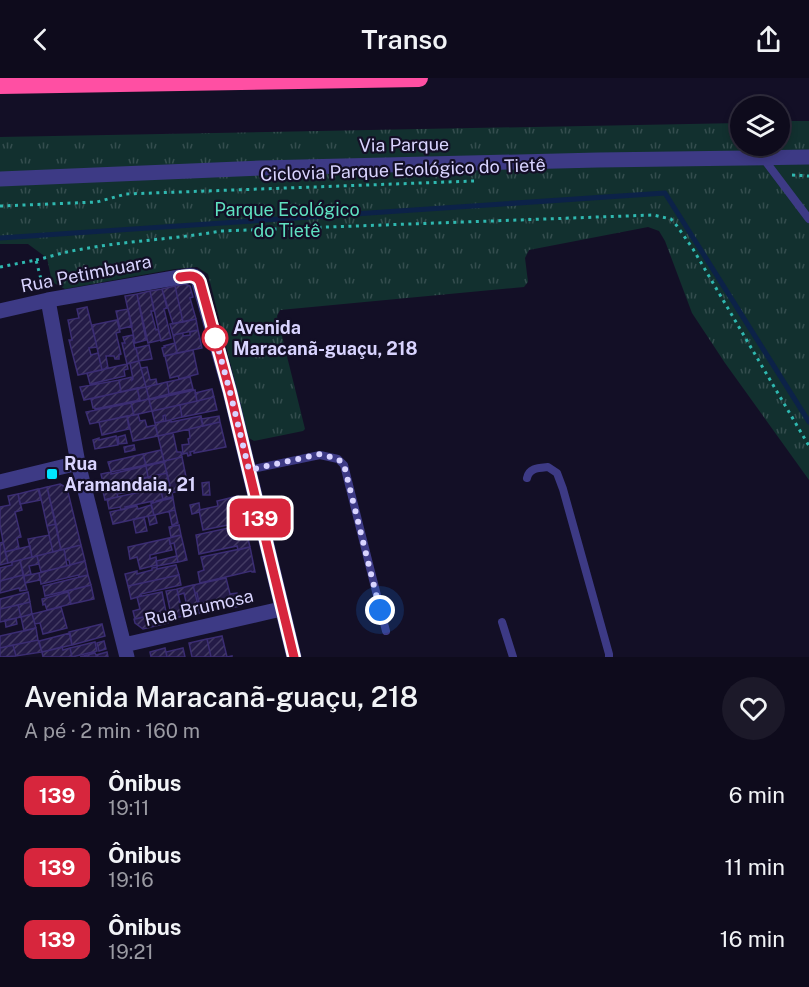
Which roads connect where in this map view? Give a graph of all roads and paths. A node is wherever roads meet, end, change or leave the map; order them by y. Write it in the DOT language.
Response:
graph roads {
  1 [pos="419,78"];
  2 [pos="0,85"];
  3 [pos="809,157"];
  4 [pos="763,158"];
  5 [pos="775,174"];
  6 [pos="809,176"];
  7 [pos="0,179"];
  8 [pos="476,180"];
  9 [pos="0,206"];
  10 [pos="809,219"];
  11 [pos="36,261"];
  12 [pos="0,267"];
  13 [pos="48,300"];
  14 [pos="0,311"];
  15 [pos="809,446"];
  16 [pos="78,463"];
  17 [pos="249,470"];
  18 [pos="526,478"];
  19 [pos="0,482"];
  20 [pos="281,609"];
  21 [pos="502,622"];
  22 [pos="386,631"];
  23 [pos="126,651"];
  24 [pos="294,657"];
  25 [pos="513,657"];
  26 [pos="609,657"];
  1 -- 2 [label="highway"];
  3 -- 4 [label="street, Via Parque"];
  4 -- 5 [label="lane"];
  4 -- 7 [label="street, Via Parque"];
  5 -- 6 [label="path"];
  5 -- 10 [label="lane"];
  8 -- 9 [label="path, Ciclovia Parque Ecológico do Tietê"];
  11 -- 12 [label="path"];
  11 -- 13 [label="path"];
  11 -- 15 [label="path"];
  13 -- 14 [label="street, Rua Petimbuara"];
  13 -- 16 [label="street"];
  13 -- 17 [label="street, Rua Petimbuara"];
  16 -- 19 [label="street"];
  16 -- 23 [label="street"];
  17 -- 20 [label="street"];
  17 -- 22 [label="lane"];
  18 -- 26 [label="lane"];
  20 -- 23 [label="street, Rua Brumosa"];
  20 -- 24 [label="street"];
  21 -- 25 [label="lane"];
}
